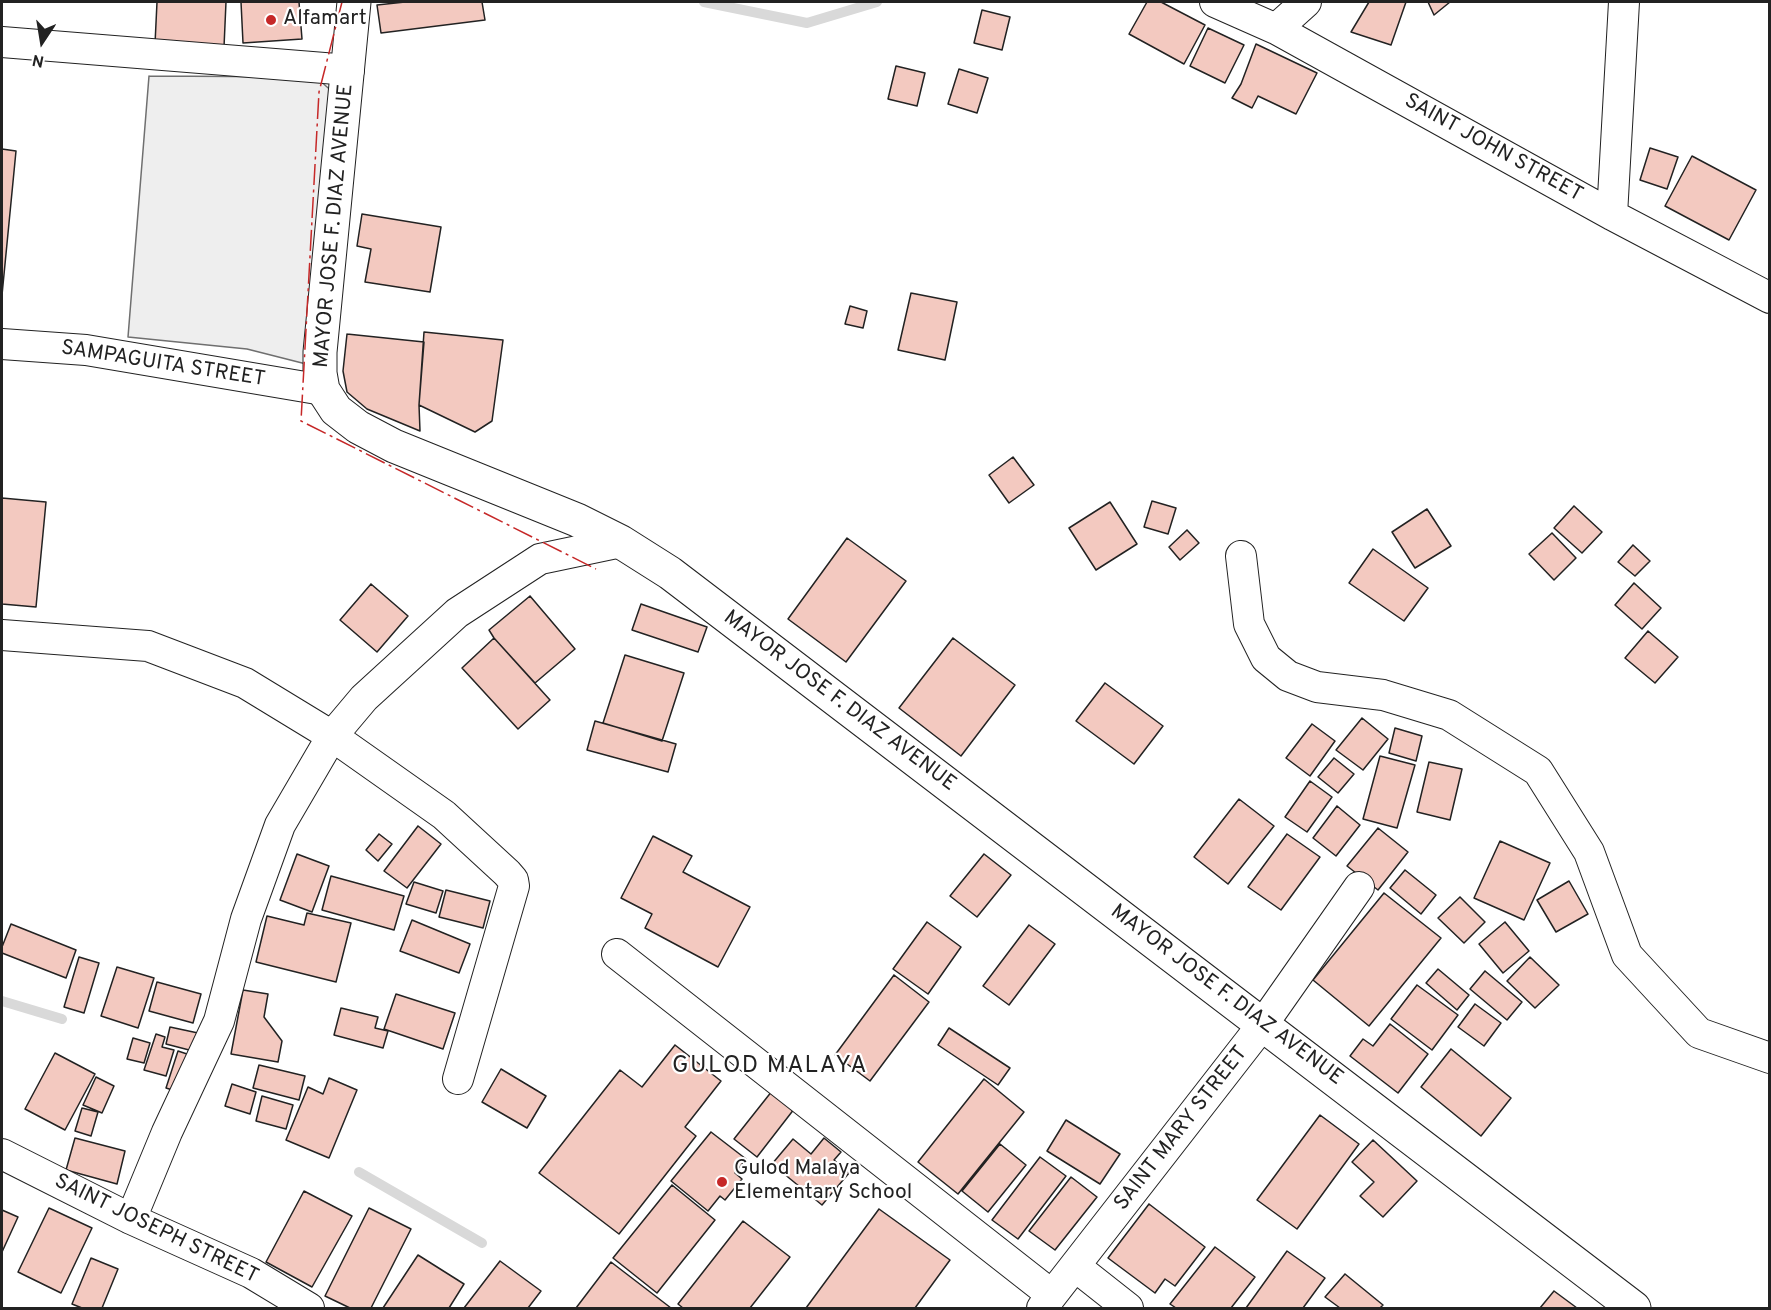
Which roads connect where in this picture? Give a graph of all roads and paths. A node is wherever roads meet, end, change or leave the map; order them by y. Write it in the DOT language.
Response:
graph roads {
  1 [pos="354,2"];
  2 [pos="1215,2"];
  3 [pos="1306,2"];
  4 [pos="1624,2"];
  5 [pos="1276,29"];
  6 [pos="2,42"];
  7 [pos="349,70"];
  8 [pos="1612,215"];
  9 [pos="1770,298"];
  10 [pos="2,344"];
  11 [pos="323,390"];
  12 [pos="621,542"];
  13 [pos="1241,556"];
  14 [pos="2,635"];
  15 [pos="332,736"];
  16 [pos="1359,886"];
  17 [pos="617,954"];
  18 [pos="1263,1024"];
  19 [pos="1770,1058"];
  20 [pos="459,1079"];
  21 [pos="2,1154"];
  22 [pos="131,1219"];
  23 [pos="1076,1268"];
  24 [pos="1047,1302"];
  25 [pos="309,1308"];
  26 [pos="1128,1308"];
  27 [pos="1634,1308"];
  1 -- 7 [label="main road, MAYOR JOSE F. DIAZ AVENUE"];
  2 -- 5 [label="street, SAINT JOHN STREET"];
  3 -- 5 [label="street"];
  4 -- 8 [label="street"];
  5 -- 8 [label="street, SAINT JOHN STREET"];
  6 -- 7 [label="street"];
  7 -- 11 [label="main road, MAYOR JOSE F. DIAZ AVENUE"];
  8 -- 9 [label="street, SAINT JOHN STREET"];
  10 -- 11 [label="street, SAMPAGUITA STREET"];
  11 -- 12 [label="main road, MAYOR JOSE F. DIAZ AVENUE"];
  12 -- 15 [label="street"];
  12 -- 18 [label="main road, MAYOR JOSE F. DIAZ AVENUE"];
  13 -- 19 [label="street"];
  14 -- 15 [label="street"];
  15 -- 20 [label="street"];
  15 -- 22 [label="street"];
  16 -- 18 [label="street, SAINT MARY STREET"];
  17 -- 24 [label="street"];
  18 -- 23 [label="street, SAINT MARY STREET"];
  18 -- 27 [label="main road, MAYOR JOSE F. DIAZ AVENUE"];
  21 -- 22 [label="street, SAINT JOSEPH STREET"];
  22 -- 25 [label="street, SAINT JOSEPH STREET"];
  23 -- 24 [label="street, SAINT MARY STREET"];
  23 -- 26 [label="street"];
}
